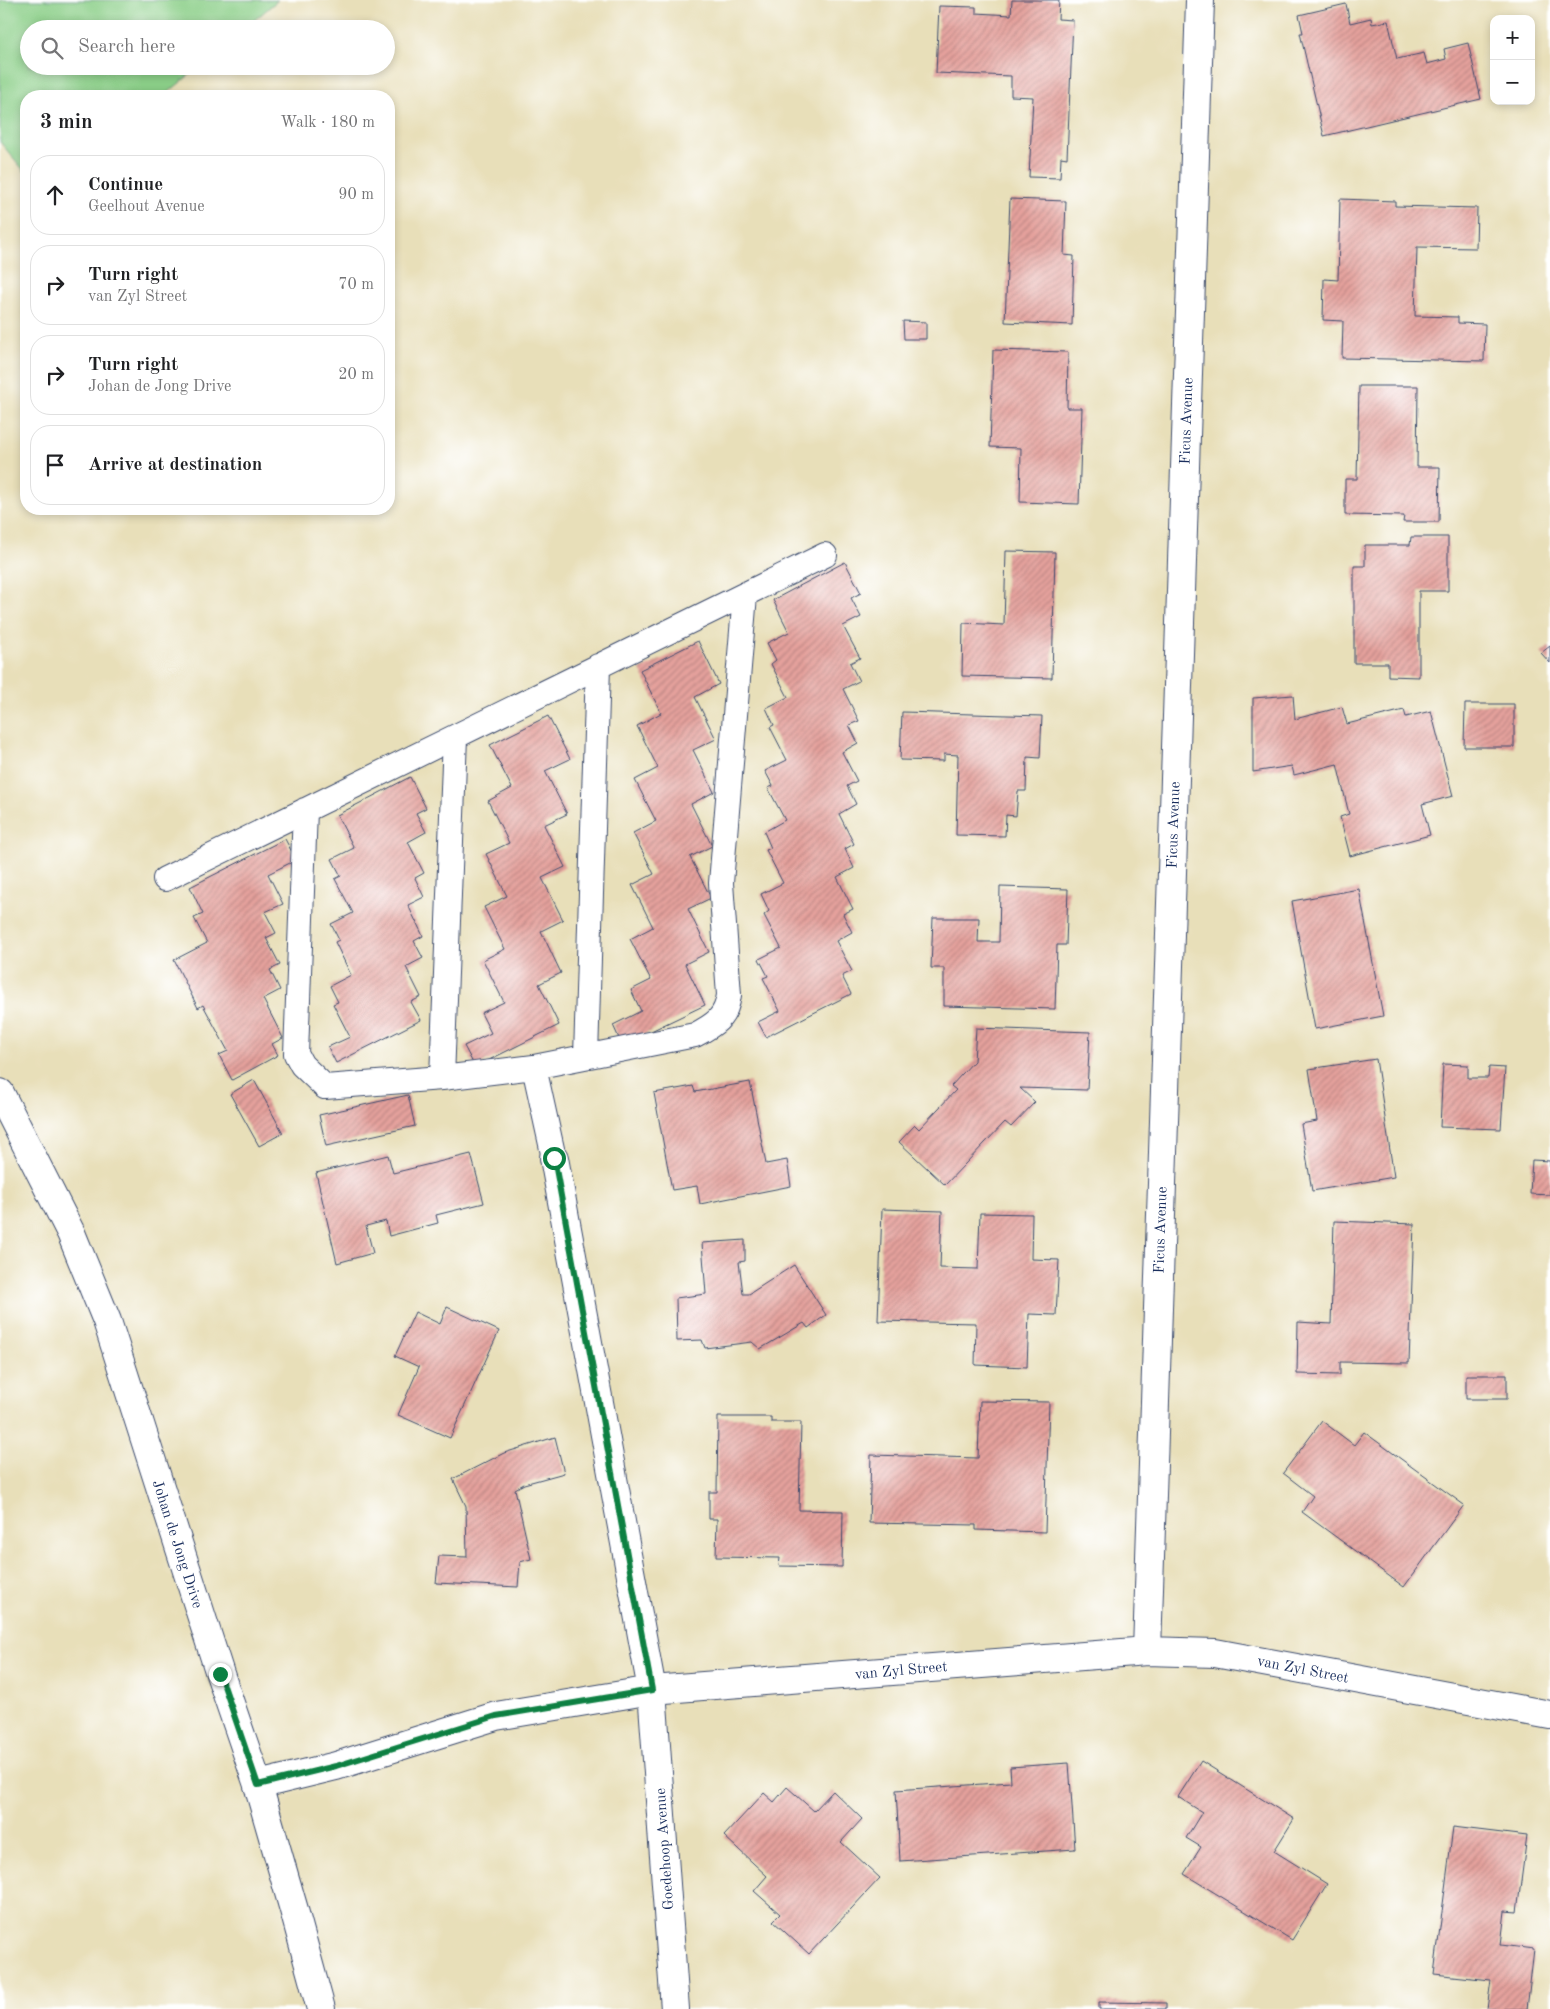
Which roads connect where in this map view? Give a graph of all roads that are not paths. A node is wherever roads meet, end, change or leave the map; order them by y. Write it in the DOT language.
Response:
graph roads {
  1 [pos="1200,0"];
  2 [pos="825,555"];
  3 [pos="745,595"];
  4 [pos="598,666"];
  5 [pos="455,737"];
  6 [pos="305,810"];
  7 [pos="165,879"];
  8 [pos="586,1056"];
  9 [pos="534,1067"];
  10 [pos="442,1078"];
  11 [pos="0,1093"];
  12 [pos="554,1158"];
  13 [pos="1147,1651"];
  14 [pos="652,1690"];
  15 [pos="1550,1715"];
  16 [pos="258,1785"];
  17 [pos="321,2009"];
  18 [pos="675,2009"];
  1 -- 13 [label="street, Ficus Avenue"];
  2 -- 3 [label="lane"];
  3 -- 4 [label="lane"];
  3 -- 8 [label="lane"];
  4 -- 5 [label="lane"];
  4 -- 8 [label="lane"];
  5 -- 6 [label="lane"];
  5 -- 10 [label="lane"];
  6 -- 7 [label="lane"];
  6 -- 10 [label="lane"];
  8 -- 9 [label="lane"];
  9 -- 10 [label="lane"];
  9 -- 12 [label="lane"];
  11 -- 16 [label="street, Johan de Jong Drive"];
  12 -- 14 [label="street, Goedehoop Avenue"];
  13 -- 14 [label="street, van Zyl Street"];
  13 -- 15 [label="street, van Zyl Street"];
  14 -- 16 [label="street, van Zyl Street"];
  14 -- 18 [label="street, Goedehoop Avenue"];
  16 -- 17 [label="street, Johan de Jong Drive"];
}
